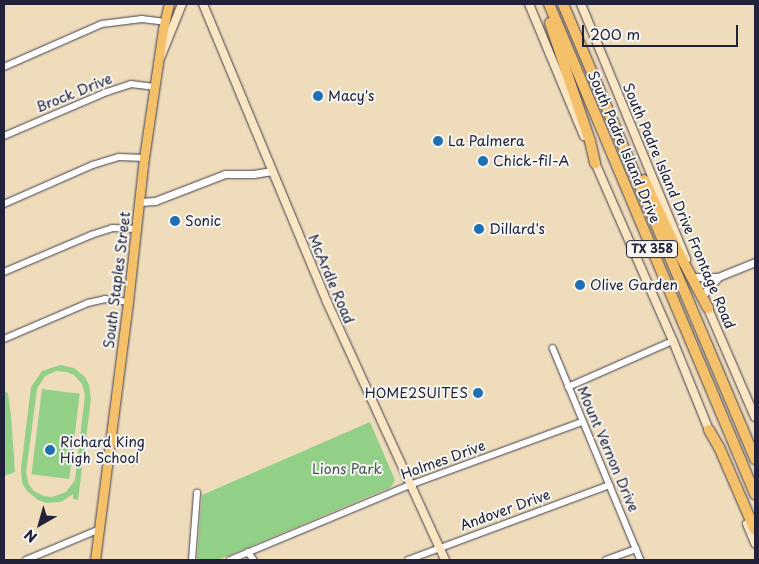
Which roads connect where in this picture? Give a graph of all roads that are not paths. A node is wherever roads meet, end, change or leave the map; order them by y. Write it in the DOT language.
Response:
graph roads {
  1 [pos="169,4"];
  2 [pos="182,4"];
  3 [pos="203,4"];
  4 [pos="528,4"];
  5 [pos="549,4"];
  6 [pos="563,4"];
  7 [pos="581,4"];
  8 [pos="165,22"];
  9 [pos="159,62"];
  10 [pos="4,67"];
  11 [pos="156,87"];
  12 [pos="616,130"];
  13 [pos="4,136"];
  14 [pos="144,158"];
  15 [pos="595,163"];
  16 [pos="271,171"];
  17 [pos="140,202"];
  18 [pos="4,204"];
  19 [pos="137,229"];
  20 [pos="755,262"];
  21 [pos="4,272"];
  22 [pos="694,277"];
  23 [pos="718,277"];
  24 [pos="703,295"];
  25 [pos="128,302"];
  26 [pos="708,308"];
  27 [pos="4,339"];
  28 [pos="673,340"];
  29 [pos="553,348"];
  30 [pos="568,387"];
  31 [pos="755,417"];
  32 [pos="582,422"];
  33 [pos="709,430"];
  34 [pos="755,459"];
  35 [pos="410,485"];
  36 [pos="610,485"];
  37 [pos="197,493"];
  38 [pos="755,494"];
  39 [pos="100,529"];
  40 [pos="755,530"];
  41 [pos="755,543"];
  42 [pos="439,547"];
  43 [pos="636,549"];
  44 [pos="248,552"];
  45 [pos="26,560"];
  46 [pos="95,560"];
  47 [pos="192,560"];
  48 [pos="230,560"];
  49 [pos="254,560"];
  50 [pos="408,560"];
  51 [pos="445,560"];
  52 [pos="606,560"];
  53 [pos="641,560"];
  1 -- 8 [label="main road, South Staples Street"];
  2 -- 9 [label="main road"];
  3 -- 16 [label="main road, McArdle Road"];
  4 -- 15 [label="main road"];
  5 -- 15 [label="highway"];
  5 -- 38 [label="highway, South Padre Island Drive / TX 358"];
  6 -- 12 [label="highway, South Padre Island Drive / TX 358"];
  7 -- 22 [label="main road, South Padre Island Drive Frontage Road"];
  8 -- 9 [label="main road, South Staples Street"];
  8 -- 10 [label="street"];
  9 -- 11 [label="main road, South Staples Street"];
  11 -- 13 [label="street, Brock Drive"];
  11 -- 14 [label="main road, South Staples Street"];
  12 -- 26 [label="highway"];
  12 -- 34 [label="highway, South Padre Island Drive / TX 358"];
  14 -- 17 [label="main road, South Staples Street"];
  14 -- 18 [label="street"];
  15 -- 28 [label="main road"];
  16 -- 17 [label="street"];
  16 -- 35 [label="main road, McArdle Road"];
  17 -- 19 [label="main road, South Staples Street"];
  19 -- 21 [label="street"];
  19 -- 25 [label="main road, South Staples Street"];
  20 -- 23 [label="street"];
  22 -- 23 [label="street"];
  22 -- 24 [label="main road, South Padre Island Drive Frontage Road"];
  23 -- 24 [label="street"];
  24 -- 26 [label="main road, South Padre Island Drive Frontage Road"];
  25 -- 27 [label="street"];
  25 -- 39 [label="main road, South Staples Street"];
  26 -- 31 [label="main road, South Padre Island Drive Frontage Road"];
  28 -- 30 [label="street"];
  28 -- 33 [label="main road"];
  29 -- 30 [label="street, Mount Vernon Drive"];
  30 -- 32 [label="street, Mount Vernon Drive"];
  32 -- 35 [label="street, Holmes Drive"];
  32 -- 36 [label="street, Mount Vernon Drive"];
  33 -- 40 [label="highway"];
  33 -- 41 [label="main road"];
  35 -- 42 [label="main road, McArdle Road"];
  35 -- 44 [label="street, Holmes Drive"];
  36 -- 42 [label="street, Andover Drive"];
  36 -- 43 [label="street, Mount Vernon Drive"];
  37 -- 47 [label="street"];
  39 -- 45 [label="street"];
  39 -- 46 [label="main road, South Staples Street"];
  42 -- 50 [label="street, Andover Drive"];
  42 -- 51 [label="main road, McArdle Road"];
  43 -- 52 [label="street"];
  43 -- 53 [label="street, Mount Vernon Drive"];
  44 -- 48 [label="street, Holmes Drive"];
  44 -- 49 [label="street"];
}
